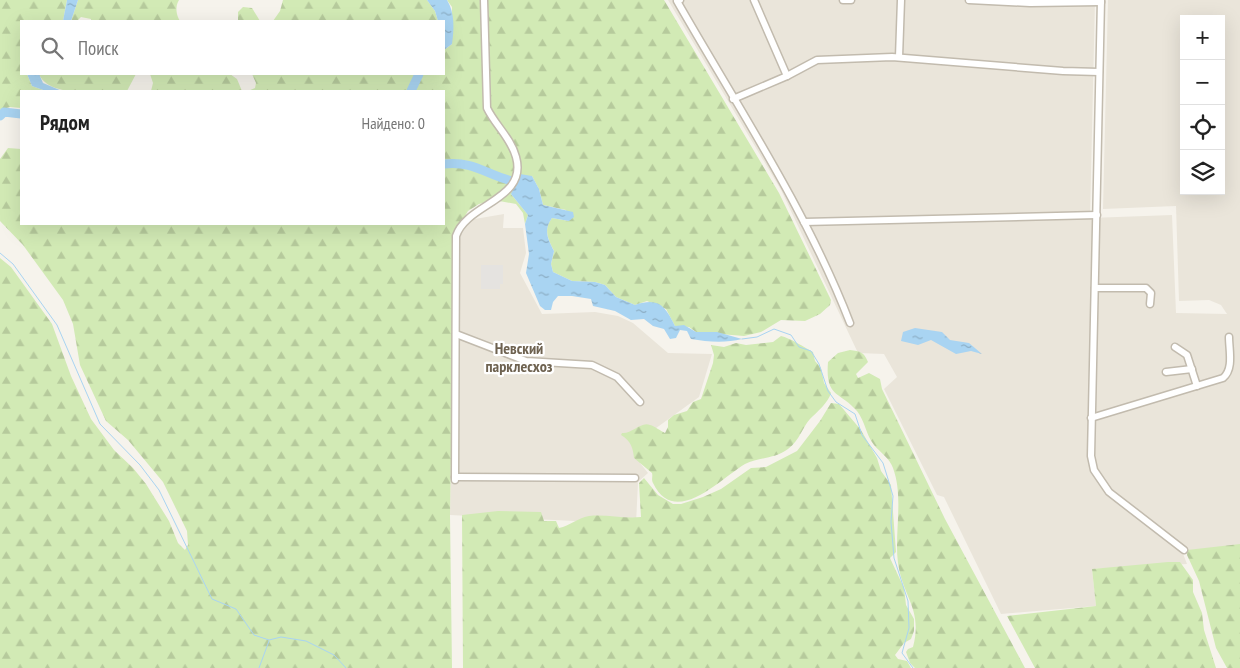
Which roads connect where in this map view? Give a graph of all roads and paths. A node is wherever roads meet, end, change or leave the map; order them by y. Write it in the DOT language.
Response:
graph roads {
  1 [pos="484,0"];
  2 [pos="680,0"];
  3 [pos="754,0"];
  4 [pos="843,0"];
  5 [pos="852,0"];
  6 [pos="901,0"];
  7 [pos="968,0"];
  8 [pos="1101,1"];
  9 [pos="899,58"];
  10 [pos="1099,72"];
  11 [pos="787,76"];
  12 [pos="733,99"];
  13 [pos="1097,215"];
  14 [pos="804,222"];
  15 [pos="1095,288"];
  16 [pos="1150,304"];
  17 [pos="850,322"];
  18 [pos="456,334"];
  19 [pos="1229,337"];
  20 [pos="1175,347"];
  21 [pos="1192,369"];
  22 [pos="1166,372"];
  23 [pos="1197,386"];
  24 [pos="640,402"];
  25 [pos="1091,418"];
  26 [pos="635,478"];
  27 [pos="1184,550"];
  1 -- 18 [label="street"];
  2 -- 12 [label="street"];
  3 -- 11 [label="street"];
  4 -- 5 [label="street"];
  6 -- 9 [label="street"];
  7 -- 8 [label="street"];
  8 -- 10 [label="street"];
  9 -- 10 [label="street"];
  9 -- 11 [label="street"];
  10 -- 13 [label="street"];
  11 -- 12 [label="street"];
  12 -- 14 [label="street"];
  13 -- 14 [label="street"];
  13 -- 15 [label="street"];
  14 -- 17 [label="street"];
  15 -- 16 [label="street"];
  15 -- 25 [label="street"];
  18 -- 24 [label="street"];
  18 -- 26 [label="street"];
  19 -- 23 [label="street"];
  20 -- 21 [label="street"];
  21 -- 22 [label="street"];
  21 -- 23 [label="street"];
  23 -- 25 [label="street"];
  25 -- 27 [label="street"];
}
